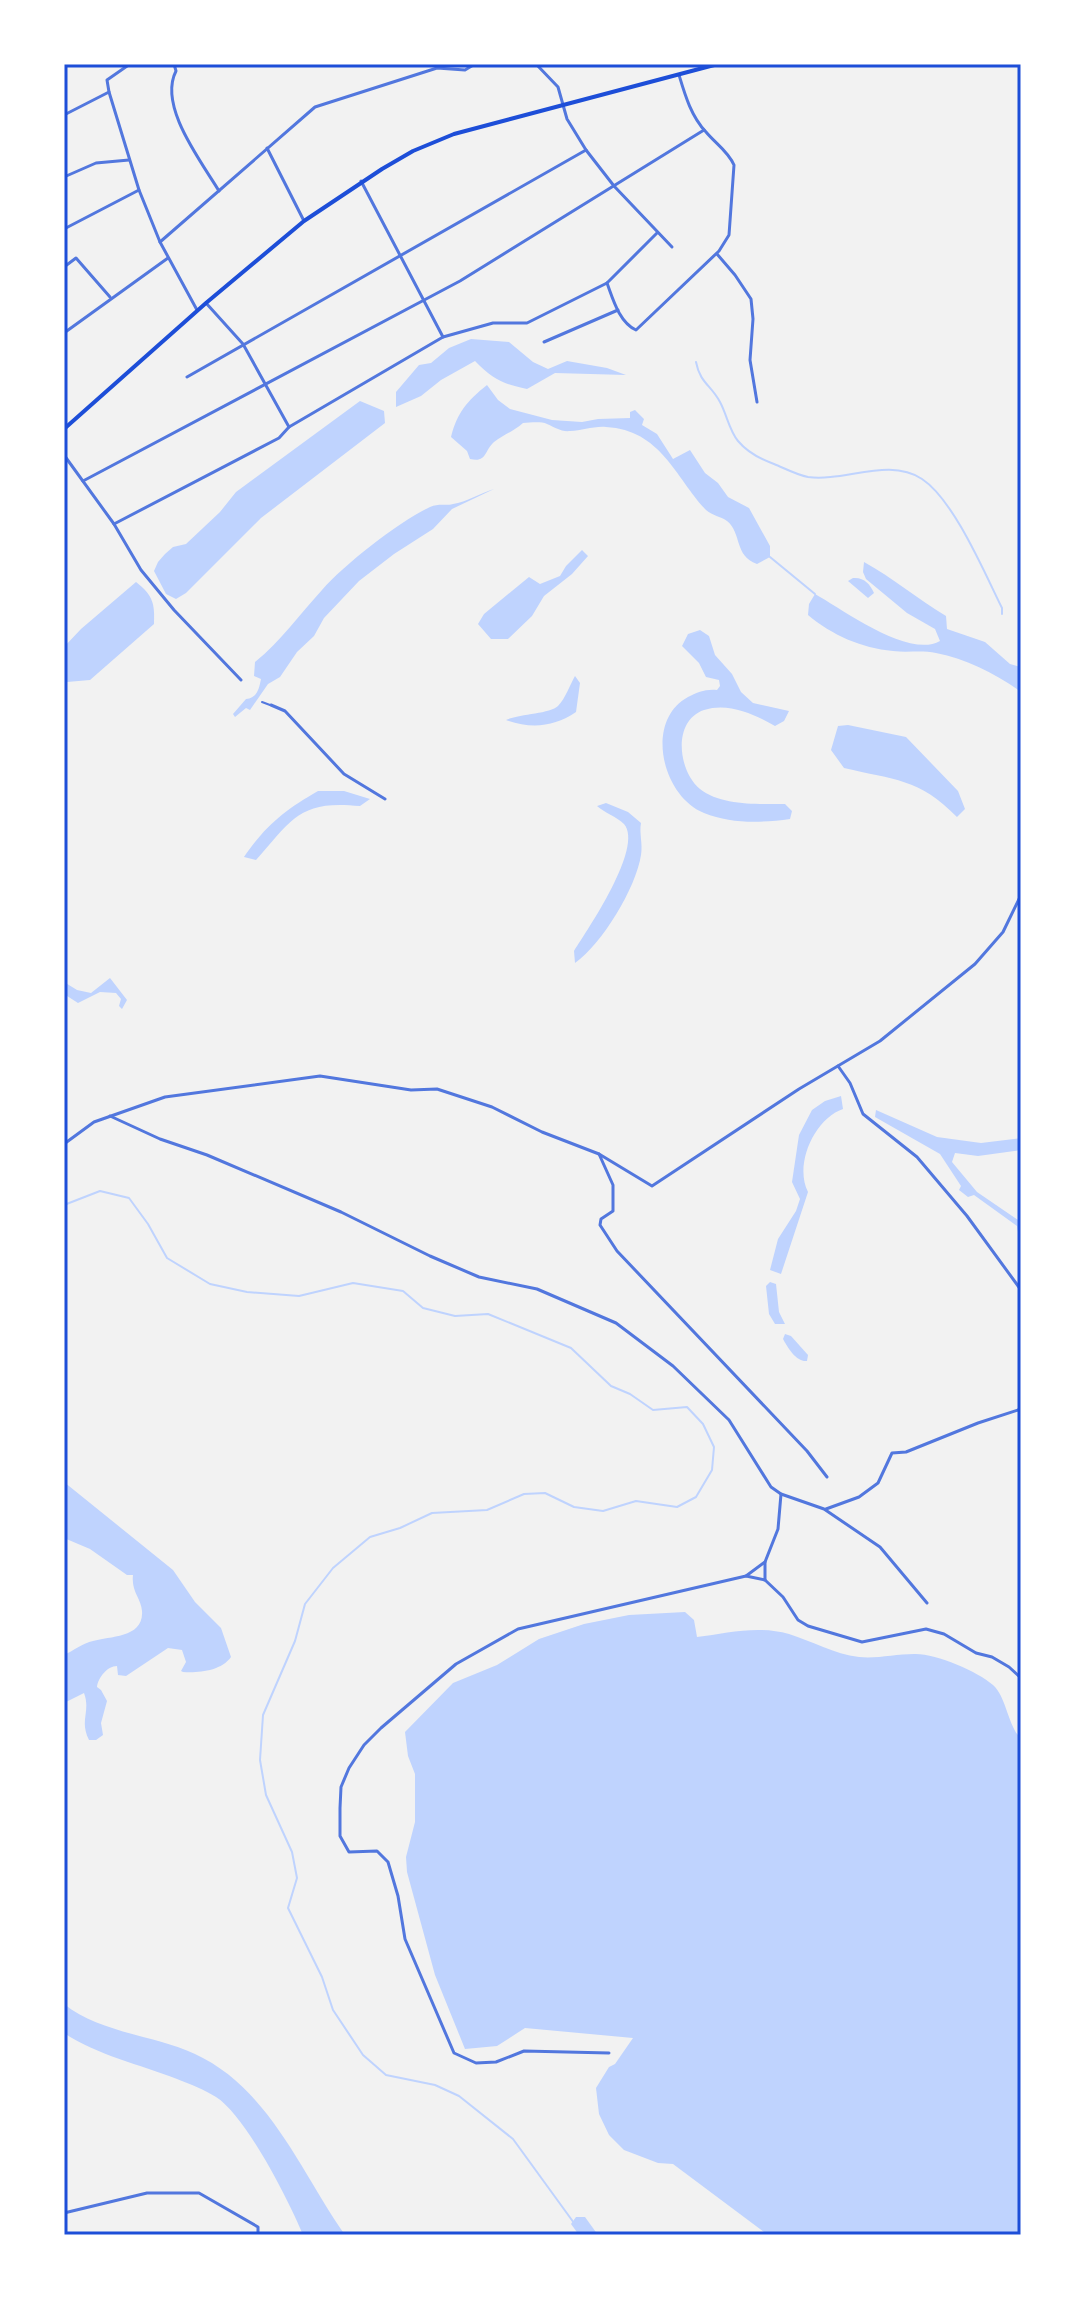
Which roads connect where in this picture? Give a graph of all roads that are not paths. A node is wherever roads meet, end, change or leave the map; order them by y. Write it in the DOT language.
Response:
graph roads {
  1 [pos="130,64"];
  2 [pos="174,64"];
  3 [pos="475,64"];
  4 [pos="536,64"];
  5 [pos="718,64"];
  6 [pos="678,74"];
  7 [pos="109,92"];
  8 [pos="563,105"];
  9 [pos="64,115"];
  10 [pos="704,130"];
  11 [pos="267,148"];
  12 [pos="586,150"];
  13 [pos="129,160"];
  14 [pos="64,177"];
  15 [pos="361,181"];
  16 [pos="614,186"];
  17 [pos="139,190"];
  18 [pos="219,191"];
  19 [pos="304,221"];
  20 [pos="64,229"];
  21 [pos="657,233"];
  22 [pos="160,242"];
  23 [pos="672,247"];
  24 [pos="401,254"];
  25 [pos="717,254"];
  26 [pos="168,258"];
  27 [pos="64,267"];
  28 [pos="607,283"];
  29 [pos="110,297"];
  30 [pos="424,300"];
  31 [pos="206,303"];
  32 [pos="618,310"];
  33 [pos="198,311"];
  34 [pos="64,333"];
  35 [pos="443,337"];
  36 [pos="544,342"];
  37 [pos="243,344"];
  38 [pos="187,377"];
  39 [pos="265,384"];
  40 [pos="757,402"];
  41 [pos="289,427"];
  42 [pos="64,429"];
  43 [pos="64,455"];
  44 [pos="83,481"];
  45 [pos="114,524"];
  46 [pos="241,680"];
  47 [pos="262,702"];
  48 [pos="271,705"];
  49 [pos="385,799"];
  50 [pos="1021,895"];
  51 [pos="838,1066"];
  52 [pos="110,1116"];
  53 [pos="64,1144"];
  54 [pos="599,1154"];
  55 [pos="1021,1290"];
  56 [pos="1021,1409"];
  57 [pos="827,1477"];
  58 [pos="781,1494"];
  59 [pos="824,1509"];
  60 [pos="765,1562"];
  61 [pos="746,1576"];
  62 [pos="765,1580"];
  63 [pos="927,1603"];
  64 [pos="1021,1678"];
  65 [pos="609,2053"];
  66 [pos="64,2213"];
  67 [pos="258,2235"];
  1 -- 7 [label="street"];
  2 -- 18 [label="street"];
  3 -- 11 [label="street"];
  4 -- 8 [label="street"];
  5 -- 6 [label="main road"];
  6 -- 8 [label="main road"];
  6 -- 10 [label="street"];
  7 -- 9 [label="street"];
  7 -- 13 [label="street"];
  8 -- 12 [label="street"];
  8 -- 15 [label="main road"];
  10 -- 16 [label="street"];
  10 -- 25 [label="street"];
  11 -- 18 [label="street"];
  11 -- 19 [label="street"];
  12 -- 16 [label="street"];
  12 -- 24 [label="street"];
  13 -- 14 [label="street"];
  13 -- 17 [label="street"];
  15 -- 19 [label="main road"];
  15 -- 24 [label="street"];
  16 -- 21 [label="street"];
  16 -- 30 [label="street"];
  17 -- 20 [label="street"];
  17 -- 22 [label="street"];
  18 -- 22 [label="street"];
  19 -- 31 [label="main road"];
  21 -- 23 [label="street"];
  21 -- 28 [label="street"];
  22 -- 26 [label="street"];
  24 -- 30 [label="street"];
  24 -- 37 [label="street"];
  25 -- 32 [label="street"];
  25 -- 40 [label="street"];
  26 -- 29 [label="street"];
  26 -- 33 [label="street"];
  27 -- 29 [label="street"];
  28 -- 32 [label="street"];
  28 -- 35 [label="street"];
  29 -- 34 [label="street"];
  30 -- 35 [label="street"];
  30 -- 39 [label="street"];
  31 -- 33 [label="main road"];
  31 -- 37 [label="street"];
  32 -- 36 [label="street"];
  33 -- 42 [label="main road"];
  35 -- 41 [label="street"];
  37 -- 38 [label="street"];
  37 -- 39 [label="street"];
  39 -- 41 [label="street"];
  39 -- 44 [label="street"];
  41 -- 45 [label="street"];
  43 -- 44 [label="street"];
  44 -- 45 [label="street"];
  45 -- 46 [label="street"];
  47 -- 48 [label="street"];
  48 -- 49 [label="street"];
  50 -- 51 [label="street"];
  51 -- 54 [label="street"];
  51 -- 55 [label="street"];
  52 -- 53 [label="street"];
  52 -- 54 [label="street"];
  52 -- 58 [label="street"];
  54 -- 57 [label="street"];
  56 -- 59 [label="street"];
  58 -- 59 [label="street"];
  58 -- 60 [label="street"];
  59 -- 63 [label="street"];
  60 -- 61 [label="street"];
  60 -- 62 [label="street"];
  61 -- 62 [label="street"];
  61 -- 65 [label="street"];
  62 -- 64 [label="street"];
  66 -- 67 [label="street"];
}
